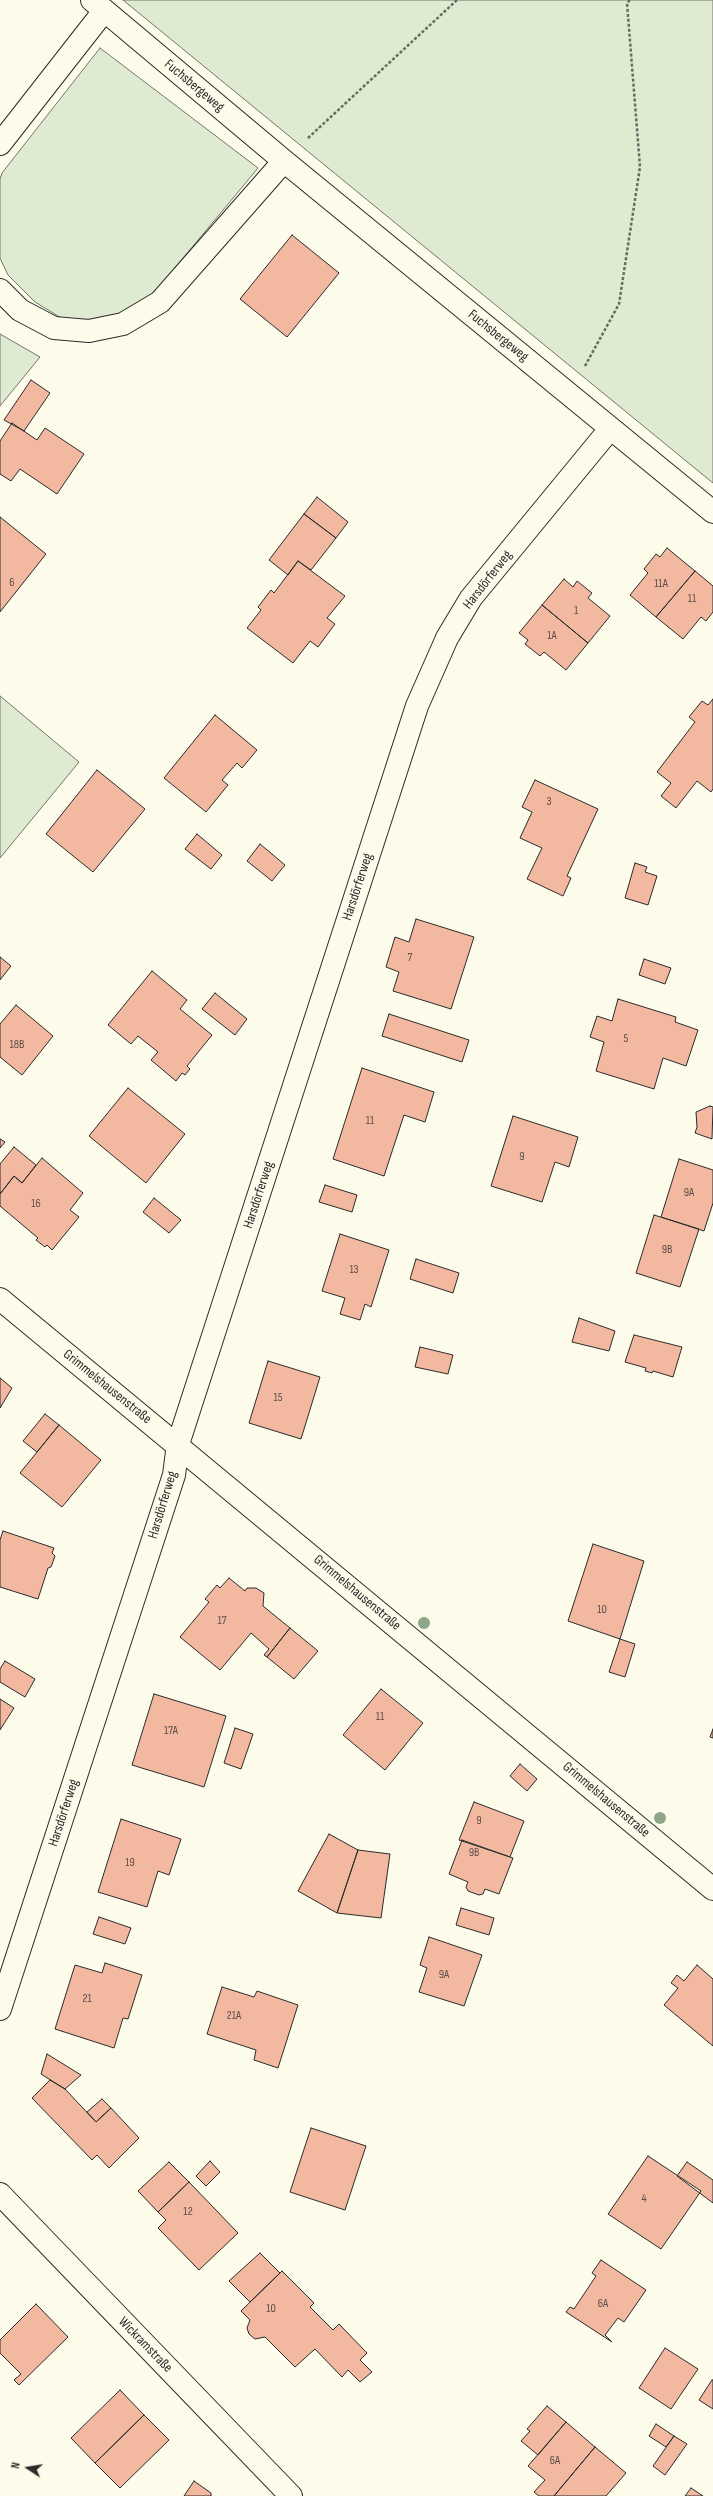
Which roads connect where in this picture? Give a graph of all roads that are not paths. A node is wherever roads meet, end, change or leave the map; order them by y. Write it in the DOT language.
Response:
graph roads {
  1 [pos="98,6"];
  2 [pos="0,144"];
  3 [pos="284,161"];
  4 [pos="0,290"];
  5 [pos="610,428"];
  6 [pos="713,512"];
  7 [pos="0,1299"];
  8 [pos="178,1444"];
  9 [pos="713,1889"];
  10 [pos="0,2009"];
  11 [pos="0,2194"];
  12 [pos="291,2496"];
  1 -- 2 [label="street, Fuchsbergeweg"];
  1 -- 3 [label="street, Fuchsbergeweg"];
  3 -- 4 [label="street"];
  3 -- 5 [label="street, Fuchsbergeweg"];
  5 -- 6 [label="street, Fuchsbergeweg"];
  5 -- 8 [label="street, Harsdörferweg"];
  7 -- 8 [label="street, Grimmelshausenstraße"];
  8 -- 9 [label="street, Grimmelshausenstraße"];
  8 -- 10 [label="street, Harsdörferweg"];
  11 -- 12 [label="street, Wickramstraße"];
}
